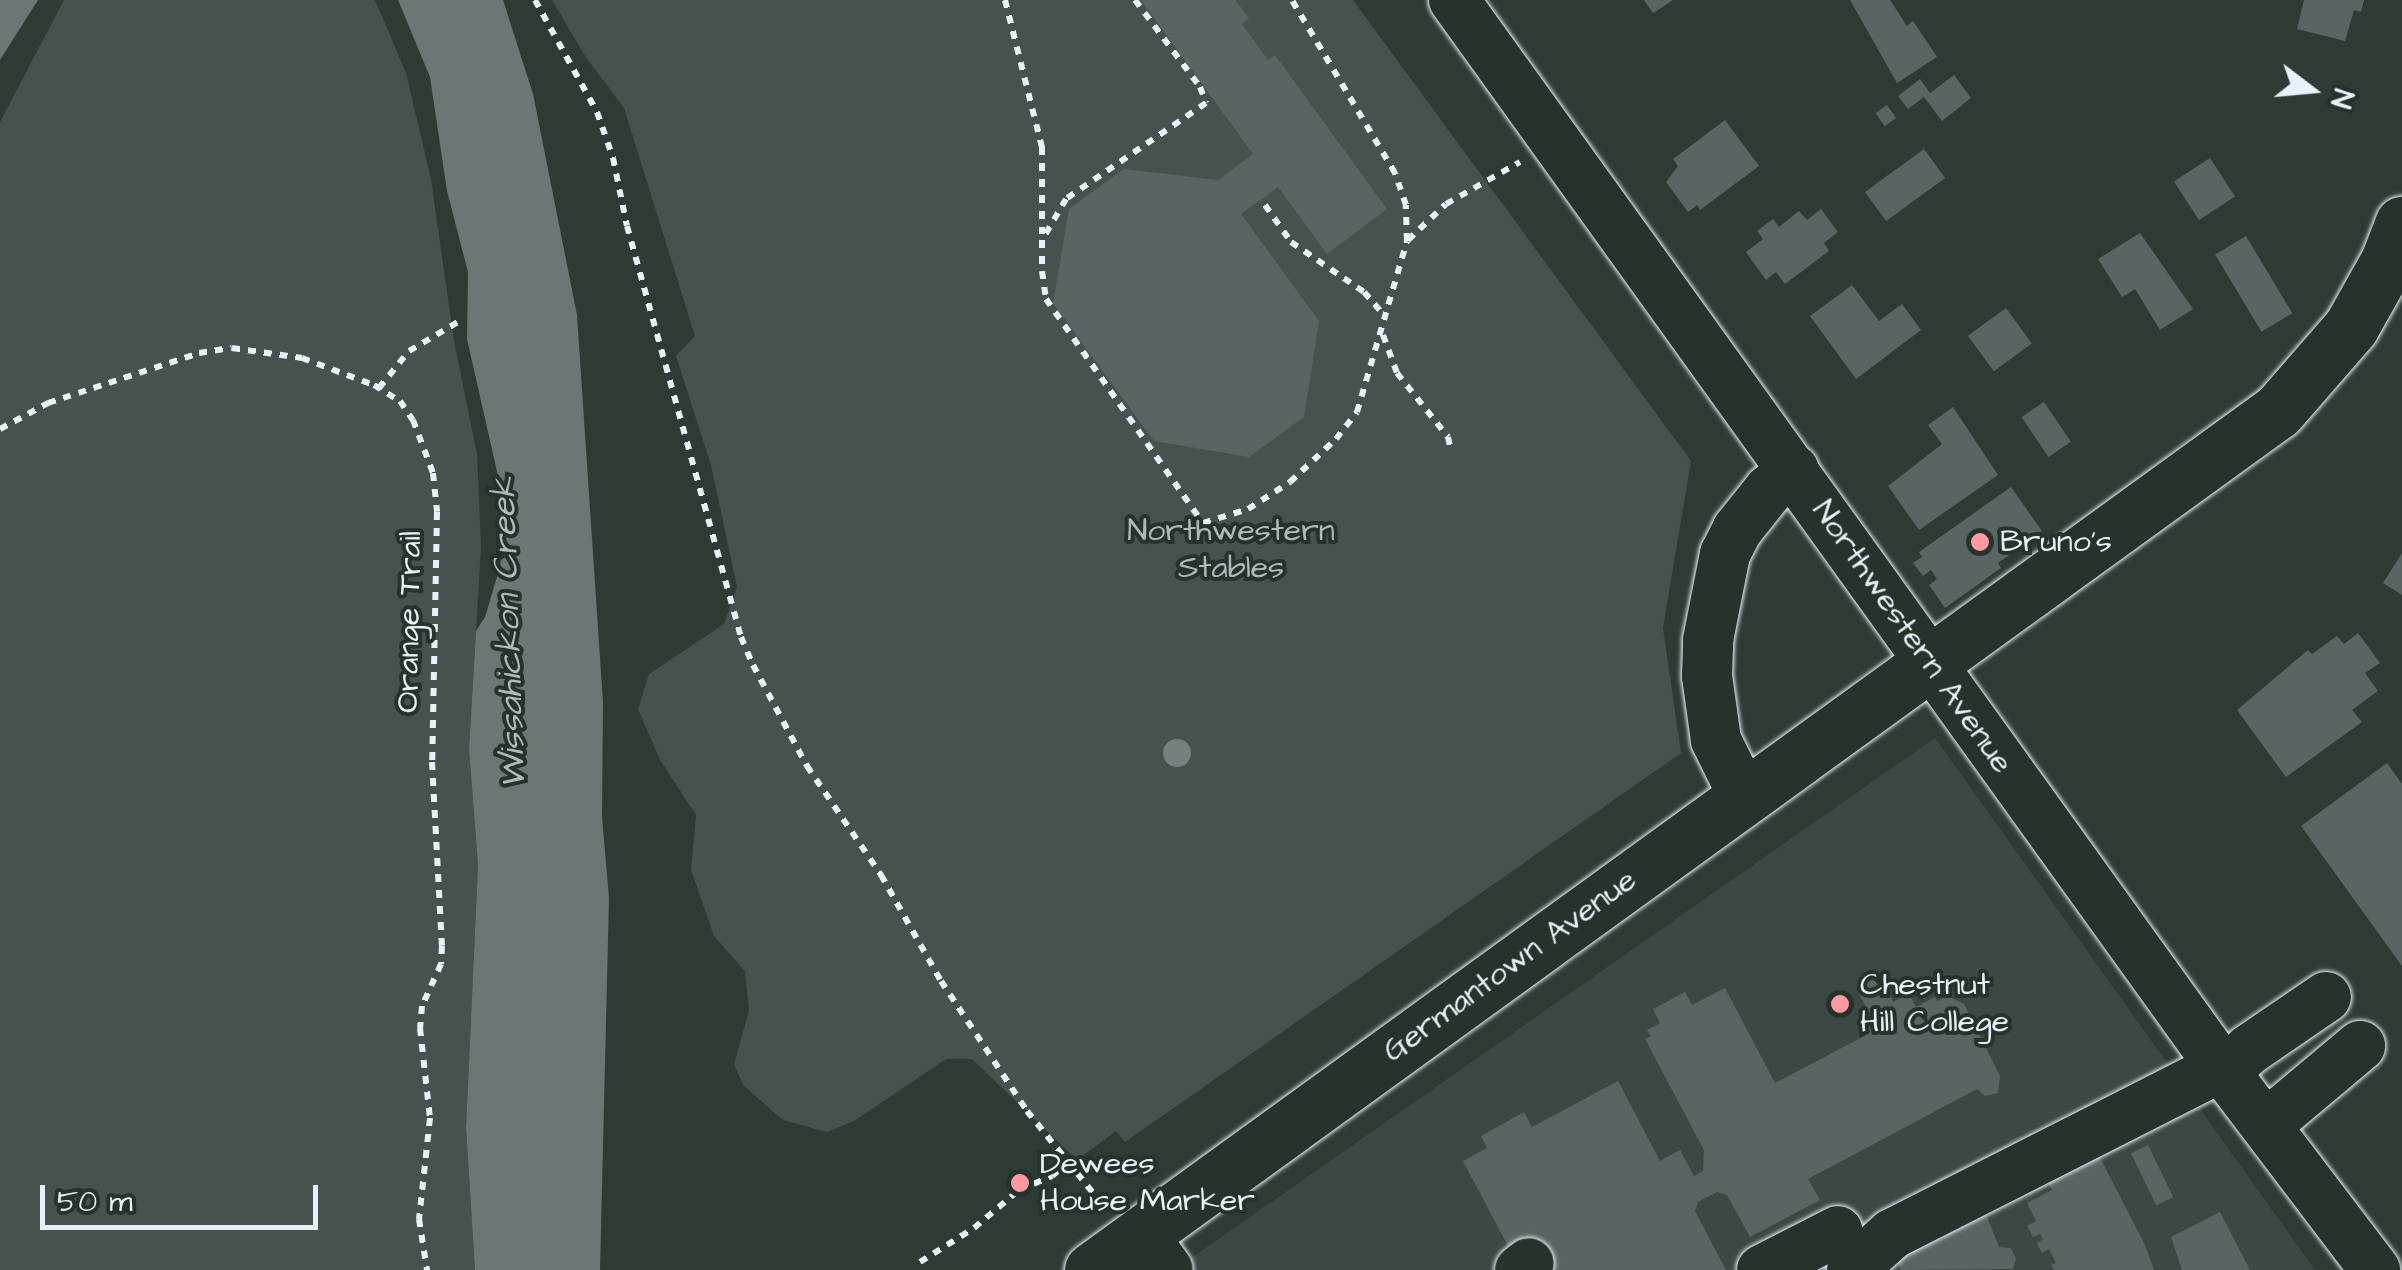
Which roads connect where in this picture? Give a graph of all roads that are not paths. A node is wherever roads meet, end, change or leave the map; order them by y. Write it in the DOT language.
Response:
graph roads {
  1 [pos="1454,0"];
  2 [pos="2402,224"];
  3 [pos="1794,470"];
  4 [pos="1930,665"];
  5 [pos="1744,796"];
  6 [pos="2326,997"];
  7 [pos="2360,1046"];
  8 [pos="2223,1070"];
  9 [pos="2266,1125"];
  10 [pos="1842,1244"];
  11 [pos="1155,1252"];
  12 [pos="1092,1270"];
  13 [pos="1762,1270"];
  14 [pos="2375,1270"];
  1 -- 3 [label="street, Northwestern Avenue"];
  2 -- 4 [label="main road, Germantown Avenue"];
  3 -- 4 [label="street, Northwestern Avenue"];
  3 -- 5 [label="street"];
  4 -- 5 [label="main road, Germantown Avenue"];
  4 -- 8 [label="street, Northwestern Avenue"];
  5 -- 11 [label="main road, Germantown Avenue"];
  6 -- 8 [label="street"];
  7 -- 9 [label="street"];
  8 -- 9 [label="street, Northwestern Avenue"];
  8 -- 10 [label="street"];
  9 -- 14 [label="street, Northwestern Avenue"];
  10 -- 13 [label="street"];
  11 -- 12 [label="main road, Germantown Avenue"];
}
